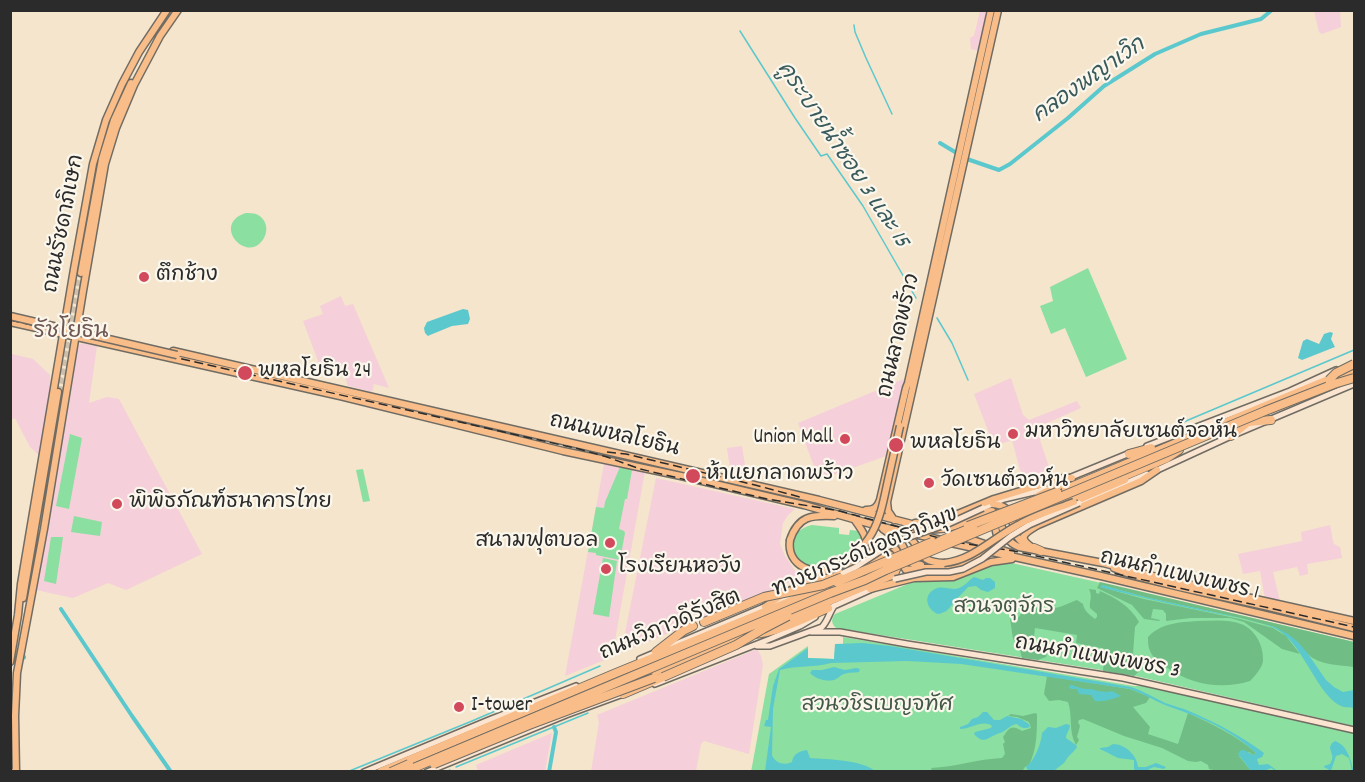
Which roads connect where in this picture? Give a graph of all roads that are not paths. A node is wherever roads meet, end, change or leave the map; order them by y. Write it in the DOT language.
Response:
graph roads {
  1 [pos="167,10"];
  2 [pos="178,10"];
  3 [pos="992,10"];
  4 [pos="998,10"];
  5 [pos="959,169"];
  6 [pos="955,186"];
  7 [pos="80,272"];
  8 [pos="10,318"];
  9 [pos="36,319"];
  10 [pos="65,326"];
  11 [pos="35,327"];
  12 [pos="77,329"];
  13 [pos="97,333"];
  14 [pos="63,334"];
  15 [pos="75,337"];
  16 [pos="95,342"];
  17 [pos="177,356"];
  18 [pos="201,358"];
  19 [pos="1354,366"];
  20 [pos="207,367"];
  21 [pos="1354,377"];
  22 [pos="1331,382"];
  23 [pos="908,383"];
  24 [pos="1354,384"];
  25 [pos="55,385"];
  26 [pos="68,386"];
  27 [pos="314,389"];
  28 [pos="1290,391"];
  29 [pos="1270,403"];
  30 [pos="1270,420"];
  31 [pos="1248,422"];
  32 [pos="521,436"];
  33 [pos="1231,436"];
  34 [pos="550,439"];
  35 [pos="1177,446"];
  36 [pos="548,447"];
  37 [pos="1129,454"];
  38 [pos="1157,470"];
  39 [pos="1069,479"];
  40 [pos="1070,495"];
  41 [pos="885,496"];
  42 [pos="993,504"];
  43 [pos="856,510"];
  44 [pos="843,515"];
  45 [pos="1023,515"];
  46 [pos="976,517"];
  47 [pos="854,519"];
  48 [pos="894,520"];
  49 [pos="967,521"];
  50 [pos="869,523"];
  51 [pos="949,523"];
  52 [pos="1038,525"];
  53 [pos="878,526"];
  54 [pos="995,527"];
  55 [pos="902,532"];
  56 [pos="973,539"];
  57 [pos="942,540"];
  58 [pos="1009,542"];
  59 [pos="880,547"];
  60 [pos="995,549"];
  61 [pos="1037,549"];
  62 [pos="862,558"];
  63 [pos="1022,559"];
  64 [pos="1103,563"];
  65 [pos="984,564"];
  66 [pos="902,565"];
  67 [pos="915,567"];
  68 [pos="963,573"];
  69 [pos="894,577"];
  70 [pos="865,580"];
  71 [pos="810,583"];
  72 [pos="870,589"];
  73 [pos="792,593"];
  74 [pos="845,600"];
  75 [pos="778,601"];
  76 [pos="1266,601"];
  77 [pos="1252,603"];
  78 [pos="837,604"];
  79 [pos="826,606"];
  80 [pos="765,607"];
  81 [pos="29,609"];
  82 [pos="19,612"];
  83 [pos="741,617"];
  84 [pos="827,618"];
  85 [pos="1354,621"];
  86 [pos="704,622"];
  87 [pos="693,626"];
  88 [pos="1354,628"];
  89 [pos="832,631"];
  90 [pos="811,632"];
  91 [pos="740,635"];
  92 [pos="1354,636"];
  93 [pos="684,646"];
  94 [pos="750,646"];
  95 [pos="656,652"];
  96 [pos="11,657"];
  97 [pos="10,662"];
  98 [pos="623,694"];
  99 [pos="569,707"];
  100 [pos="566,715"];
  101 [pos="501,716"];
  102 [pos="1354,730"];
  103 [pos="451,755"];
  104 [pos="466,756"];
  105 [pos="18,771"];
  106 [pos="364,771"];
  107 [pos="379,771"];
  108 [pos="391,771"];
  109 [pos="404,771"];
  110 [pos="413,771"];
  111 [pos="427,771"];
  1 -- 7 [label="main road, ถนนรัชดาภิเษก"];
  2 -- 7 [label="main road, ถนนรัชดาภิเษก"];
  3 -- 5 [label="main road, ถนนลาดพร้าว"];
  4 -- 5 [label="main road, ถนนลาดพร้าว"];
  5 -- 6 [label="main road, ถนนลาดพร้าว"];
  6 -- 23 [label="main road, ถนนลาดพร้าว"];
  6 -- 41 [label="main road, ถนนลาดพร้าว"];
  7 -- 10 [label="main road, ถนนรัชดาภิเษก"];
  7 -- 12 [label="main road, ถนนรัชดาภิเษก"];
  8 -- 9 [label="main road, ถนนพหลโยธิน"];
  8 -- 11 [label="main road, ถนนพหลโยธิน"];
  8 -- 17 [label="main road, ถนนพหลโยธิน, bridge"];
  9 -- 10 [label="main road, ถนนพหลโยธิน"];
  9 -- 11 [label="main road"];
  10 -- 12 [label="main road, ถนนพหลโยธิน"];
  10 -- 14 [label="main road, ถนนรัชดาภิเษก"];
  11 -- 14 [label="main road, ถนนพหลโยธิน"];
  12 -- 13 [label="main road, ถนนพหลโยธิน"];
  12 -- 15 [label="main road, ถนนรัชดาภิเษก"];
  13 -- 16 [label="main road"];
  13 -- 18 [label="main road, ถนนพหลโยธิน"];
  14 -- 15 [label="main road, ถนนพหลโยธิน"];
  14 -- 25 [label="main road, ถนนรัชดาภิเษก"];
  15 -- 16 [label="main road, ถนนพหลโยธิน"];
  15 -- 26 [label="main road, ถนนรัชดาภิเษก"];
  16 -- 20 [label="main road, ถนนพหลโยธิน"];
  17 -- 18 [label="main road, ถนนพหลโยธิน"];
  17 -- 20 [label="main road, ถนนพหลโยธิน"];
  18 -- 27 [label="main road, ถนนพหลโยธิน"];
  19 -- 22 [label="highway, bridge"];
  19 -- 28 [label="main road, ถนนวิภาวดีรังสิต"];
  19 -- 29 [label="highway, ถนนวิภาวดีรังสิต"];
  20 -- 27 [label="main road, ถนนพหลโยธิน"];
  21 -- 22 [label="highway, bridge"];
  21 -- 31 [label="highway, ถนนวิภาวดีรังสิต"];
  22 -- 57 [label="highway, ทางยกระดับอุตราภิมุข, bridge"];
  22 -- 70 [label="highway, ทางยกระดับอุตราภิมุข, bridge"];
  23 -- 41 [label="main road, ถนนลาดพร้าว"];
  23 -- 44 [label="main road, bridge"];
  24 -- 30 [label="main road, ถนนวิภาวดีรังสิต"];
  25 -- 26 [label="main road"];
  25 -- 82 [label="main road, ถนนรัชดาภิเษก"];
  26 -- 81 [label="main road, ถนนรัชดาภิเษก"];
  27 -- 32 [label="main road, ถนนพหลโยธิน"];
  28 -- 29 [label="highway"];
  28 -- 37 [label="main road, ถนนวิภาวดีรังสิต"];
  29 -- 35 [label="highway, ถนนวิภาวดีรังสิต"];
  30 -- 31 [label="highway"];
  30 -- 33 [label="main road, ถนนวิภาวดีรังสิต"];
  31 -- 33 [label="highway"];
  31 -- 35 [label="highway, ถนนวิภาวดีรังสิต"];
  32 -- 34 [label="main road, ถนนพหลโยธิน"];
  32 -- 36 [label="main road, ถนนพหลโยธิน"];
  33 -- 38 [label="main road, ถนนวิภาวดีรังสิต"];
  34 -- 36 [label="main road"];
  34 -- 43 [label="main road, ถนนพหลโยธิน"];
  35 -- 37 [label="highway"];
  35 -- 40 [label="highway, ถนนวิภาวดีรังสิต"];
  35 -- 45 [label="highway"];
  36 -- 44 [label="main road, ถนนพหลโยธิน"];
  37 -- 39 [label="main road, ถนนวิภาวดีรังสิต"];
  38 -- 40 [label="main road"];
  38 -- 52 [label="main road"];
  38 -- 69 [label="main road, ถนนวิภาวดีรังสิต, bridge"];
  39 -- 42 [label="main road, ถนนวิภาวดีรังสิต"];
  39 -- 45 [label="highway"];
  39 -- 51 [label="main road"];
  40 -- 55 [label="main road, bridge"];
  40 -- 91 [label="highway, ถนนวิภาวดีรังสิต, bridge"];
  40 -- 93 [label="highway, ถนนวิภาวดีรังสิต, bridge"];
  41 -- 43 [label="main road"];
  41 -- 48 [label="main road, ถนนลาดพร้าว"];
  42 -- 61 [label="main road"];
  42 -- 73 [label="main road, ถนนวิภาวดีรังสิต, bridge"];
  43 -- 48 [label="main road, ถนนพหลโยธิน"];
  44 -- 47 [label="main road, ถนนพหลโยธิน"];
  45 -- 52 [label="main road"];
  46 -- 49 [label="main road, ถนนพหลโยธิน"];
  46 -- 54 [label="main road"];
  46 -- 58 [label="main road"];
  47 -- 50 [label="main road, ถนนพหลโยธิน"];
  47 -- 62 [label="main road"];
  48 -- 51 [label="main road, ถนนพหลโยธิน"];
  49 -- 51 [label="main road, ถนนพหลโยธิน"];
  49 -- 56 [label="main road"];
  50 -- 53 [label="main road, ถนนพหลโยธิน"];
  50 -- 59 [label="main road"];
  51 -- 56 [label="main road"];
  52 -- 61 [label="main road"];
  53 -- 55 [label="main road, ถนนพหลโยธิน"];
  53 -- 67 [label="main road"];
  54 -- 58 [label="main road"];
  54 -- 60 [label="main road"];
  55 -- 60 [label="main road, ถนนพหลโยธิน"];
  56 -- 60 [label="main road"];
  57 -- 86 [label="highway, bridge"];
  57 -- 108 [label="highway, ทางยกระดับอุตราภิมุข, bridge"];
  58 -- 61 [label="main road"];
  59 -- 62 [label="main road"];
  59 -- 66 [label="main road"];
  60 -- 63 [label="main road, ถนนกำแพงเพชร 1"];
  60 -- 65 [label="main road"];
  60 -- 67 [label="main road"];
  61 -- 64 [label="main road"];
  62 -- 71 [label="main road"];
  63 -- 65 [label="main road"];
  63 -- 92 [label="main road, ถนนกำแพงเพชร 1"];
  64 -- 76 [label="main road"];
  64 -- 77 [label="main road"];
  65 -- 68 [label="main road"];
  66 -- 67 [label="main road"];
  66 -- 69 [label="main road"];
  67 -- 68 [label="main road"];
  68 -- 72 [label="main road"];
  69 -- 72 [label="main road, ถนนวิภาวดีรังสิต"];
  69 -- 75 [label="highway"];
  69 -- 79 [label="highway"];
  70 -- 98 [label="highway, bridge"];
  70 -- 109 [label="highway, ทางยกระดับอุตราภิมุข, bridge"];
  71 -- 73 [label="main road"];
  71 -- 80 [label="main road"];
  72 -- 74 [label="main road, ถนนวิภาวดีรังสิต"];
  73 -- 75 [label="main road, ถนนวิภาวดีรังสิต"];
  74 -- 78 [label="main road, ถนนวิภาวดีรังสิต"];
  74 -- 79 [label="highway"];
  75 -- 80 [label="main road, ถนนวิภาวดีรังสิต"];
  76 -- 77 [label="main road"];
  76 -- 85 [label="main road"];
  77 -- 88 [label="main road"];
  78 -- 79 [label="main road, ถนนวิภาวดีรังสิต"];
  78 -- 84 [label="main road, ถนนกำแพงเพชร 3"];
  79 -- 91 [label="highway"];
  79 -- 94 [label="main road, ถนนวิภาวดีรังสิต"];
  79 -- 110 [label="highway, bridge"];
  80 -- 83 [label="main road, ถนนวิภาวดีรังสิต"];
  81 -- 82 [label="main road, ถนนรัชดาภิเษก"];
  81 -- 105 [label="main road, ถนนรัชดาภิเษก"];
  82 -- 96 [label="main road, ถนนรัชดาภิเษก"];
  83 -- 93 [label="highway"];
  83 -- 95 [label="main road, ถนนวิภาวดีรังสิต"];
  84 -- 89 [label="main road"];
  84 -- 90 [label="main road, ถนนกำแพงเพชร 3"];
  87 -- 95 [label="highway"];
  89 -- 90 [label="main road, ถนนกำแพงเพชร 3"];
  89 -- 102 [label="main road, ถนนกำแพงเพชร 3"];
  90 -- 94 [label="main road, ถนนกำแพงเพชร 3"];
  91 -- 99 [label="highway, ถนนวิภาวดีรังสิต"];
  93 -- 107 [label="highway, ถนนวิภาวดีรังสิต"];
  94 -- 98 [label="main road, ถนนวิภาวดีรังสิต"];
  95 -- 101 [label="main road, ถนนวิภาวดีรังสิต"];
  96 -- 97 [label="main road, ถนนรัชดาภิเษก"];
  98 -- 100 [label="main road, ถนนวิภาวดีรังสิต"];
  99 -- 100 [label="highway"];
  99 -- 103 [label="highway, ถนนวิภาวดีรังสิต"];
  100 -- 104 [label="main road, ถนนวิภาวดีรังสิต"];
  101 -- 106 [label="main road, ถนนวิภาวดีรังสิต"];
  101 -- 107 [label="highway"];
  103 -- 104 [label="highway"];
  103 -- 110 [label="highway, ถนนวิภาวดีรังสิต"];
  104 -- 111 [label="main road, ถนนวิภาวดีรังสิต"];
}
